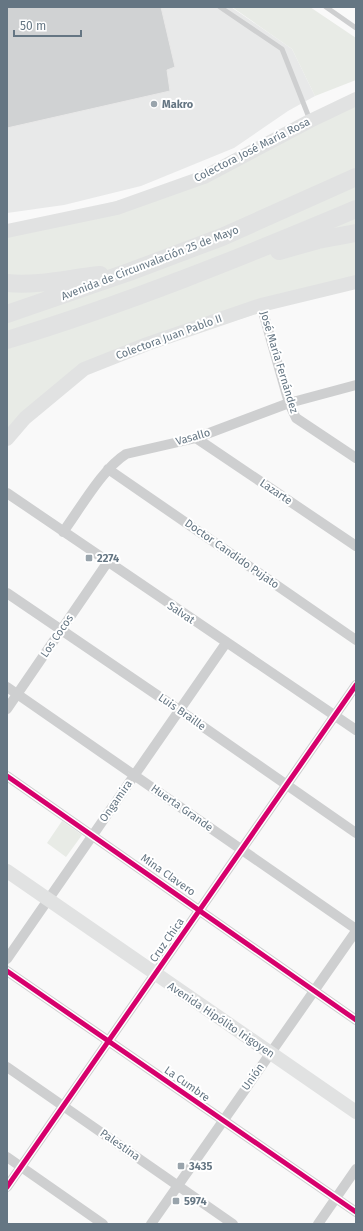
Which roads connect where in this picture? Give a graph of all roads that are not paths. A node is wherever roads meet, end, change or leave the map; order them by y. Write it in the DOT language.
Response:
graph roads {
  1 [pos="220,7"];
  2 [pos="326,7"];
  3 [pos="356,28"];
  4 [pos="356,99"];
  5 [pos="310,121"];
  6 [pos="356,172"];
  7 [pos="356,177"];
  8 [pos="334,186"];
  9 [pos="356,209"];
  10 [pos="7,231"];
  11 [pos="356,233"];
  12 [pos="252,252"];
  13 [pos="129,272"];
  14 [pos="356,282"];
  15 [pos="7,283"];
  16 [pos="261,305"];
  17 [pos="7,314"];
  18 [pos="7,340"];
  19 [pos="356,384"];
  20 [pos="289,404"];
  21 [pos="196,438"];
  22 [pos="7,439"];
  23 [pos="356,458"];
  24 [pos="108,469"];
  25 [pos="7,493"];
  26 [pos="63,532"];
  27 [pos="356,546"];
  28 [pos="107,563"];
  29 [pos="7,593"];
  30 [pos="61,630"];
  31 [pos="356,640"];
  32 [pos="226,643"];
  33 [pos="356,685"];
  34 [pos="7,687"];
  35 [pos="18,694"];
  36 [pos="7,710"];
  37 [pos="179,710"];
  38 [pos="335,716"];
  39 [pos="356,730"];
  40 [pos="134,775"];
  41 [pos="7,776"];
  42 [pos="287,785"];
  43 [pos="356,833"];
  44 [pos="92,836"];
  45 [pos="242,850"];
  46 [pos="7,871"];
  47 [pos="48,900"];
  48 [pos="200,910"];
  49 [pos="356,930"];
  50 [pos="7,959"];
  51 [pos="7,971"];
  52 [pos="155,975"];
  53 [pos="314,991"];
  54 [pos="356,1020"];
  55 [pos="108,1041"];
  56 [pos="270,1053"];
  57 [pos="7,1066"];
  58 [pos="63,1106"];
  59 [pos="356,1112"];
  60 [pos="223,1121"];
  61 [pos="7,1157"];
  62 [pos="21,1167"];
  63 [pos="356,1169"];
  64 [pos="178,1186"];
  65 [pos="7,1187"];
  66 [pos="336,1198"];
  67 [pos="356,1212"];
  68 [pos="103,1224"];
  69 [pos="151,1224"];
  70 [pos="233,1224"];
  71 [pos="318,1224"];
  1 -- 5 [label="lane"];
  2 -- 3 [label="lane"];
  4 -- 5 [label="main road, Colectora José María Rosa"];
  5 -- 10 [label="main road, Colectora José María Rosa"];
  6 -- 8 [label="highway"];
  7 -- 8 [label="highway, Avenida de Circunvalación 25 de Mayo"];
  8 -- 13 [label="highway, Avenida de Circunvalación 25 de Mayo"];
  9 -- 12 [label="highway"];
  11 -- 12 [label="highway"];
  12 -- 18 [label="highway"];
  13 -- 15 [label="highway"];
  13 -- 17 [label="highway, Avenida de Circunvalación 25 de Mayo"];
  14 -- 16 [label="main road, Colectora Juan Pablo II"];
  16 -- 20 [label="street, José María Fernández"];
  16 -- 22 [label="main road, Colectora Juan Pablo II"];
  19 -- 20 [label="street, Vasallo"];
  20 -- 21 [label="street, Vasallo"];
  20 -- 23 [label="street, José María Fernández"];
  21 -- 24 [label="street, Vasallo"];
  21 -- 27 [label="street, Lazarte"];
  24 -- 26 [label="street, Vasallo"];
  24 -- 31 [label="street, Doctor Candido Pujato"];
  25 -- 26 [label="street, Salvat"];
  26 -- 28 [label="street, Salvat"];
  28 -- 30 [label="street, Los Cocos"];
  28 -- 32 [label="street, Salvat"];
  29 -- 30 [label="street, Luis Braille"];
  30 -- 35 [label="street, Los Cocos"];
  30 -- 37 [label="street, Luis Braille"];
  32 -- 37 [label="street, Ongamira"];
  32 -- 38 [label="street, Salvat"];
  33 -- 38 [label="street, Cruz Chica"];
  34 -- 35 [label="street, Huerta Grande"];
  35 -- 36 [label="street, Los Cocos"];
  35 -- 40 [label="street, Huerta Grande"];
  37 -- 40 [label="street, Ongamira"];
  37 -- 42 [label="street, Luis Braille"];
  38 -- 39 [label="street, Salvat"];
  38 -- 42 [label="street, Cruz Chica"];
  40 -- 44 [label="street, Ongamira"];
  40 -- 45 [label="street, Huerta Grande"];
  41 -- 44 [label="street, Mina Clavero"];
  42 -- 43 [label="street, Luis Braille"];
  42 -- 45 [label="street, Cruz Chica"];
  44 -- 47 [label="street, Ongamira"];
  44 -- 48 [label="street, Mina Clavero"];
  45 -- 48 [label="street, Cruz Chica"];
  45 -- 49 [label="street, Huerta Grande"];
  46 -- 47 [label="main road, Avenida Hipólito Irigoyen"];
  47 -- 50 [label="street, Ongamira"];
  47 -- 52 [label="main road, Avenida Hipólito Irigoyen"];
  48 -- 52 [label="street, Cruz Chica"];
  48 -- 53 [label="street, Mina Clavero"];
  49 -- 53 [label="street, Unión"];
  51 -- 55 [label="street, La Cumbre"];
  52 -- 55 [label="street, Cruz Chica"];
  52 -- 56 [label="main road, Avenida Hipólito Irigoyen"];
  53 -- 54 [label="street, Mina Clavero"];
  53 -- 56 [label="street, Unión"];
  55 -- 58 [label="street, Cruz Chica"];
  55 -- 60 [label="street, La Cumbre"];
  56 -- 59 [label="main road, Avenida Hipólito Irigoyen"];
  56 -- 60 [label="street, Unión"];
  57 -- 58 [label="street, Palestina"];
  58 -- 62 [label="street, Cruz Chica"];
  58 -- 64 [label="street, Palestina"];
  60 -- 64 [label="street, Unión"];
  60 -- 66 [label="street, La Cumbre"];
  61 -- 62 [label="street"];
  62 -- 65 [label="street, Cruz Chica"];
  62 -- 68 [label="street"];
  63 -- 66 [label="street"];
  64 -- 69 [label="street, Unión"];
  64 -- 70 [label="street, Palestina"];
  66 -- 67 [label="street, La Cumbre"];
  66 -- 71 [label="street"];
}
